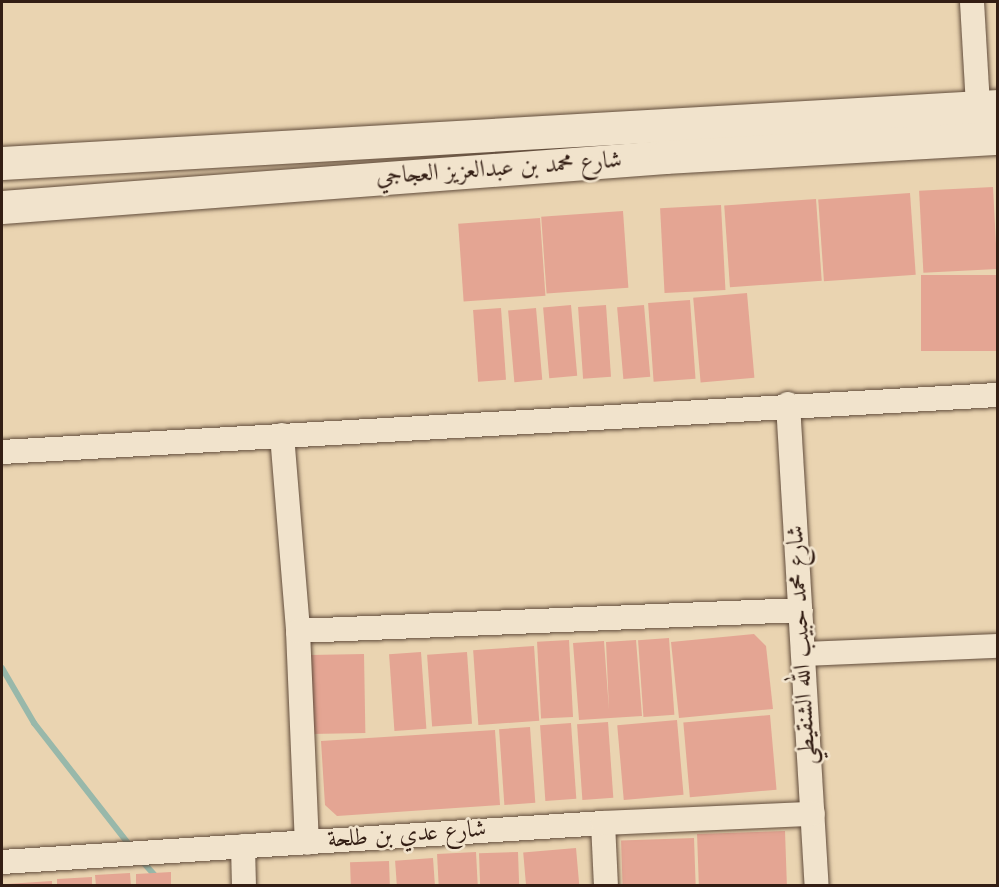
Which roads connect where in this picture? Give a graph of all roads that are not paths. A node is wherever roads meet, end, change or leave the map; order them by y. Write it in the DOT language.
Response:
graph roads {
  1 [pos="972,2"];
  2 [pos="988,106"];
  3 [pos="998,138"];
  4 [pos="2,163"];
  5 [pos="2,207"];
  6 [pos="998,395"];
  7 [pos="788,404"];
  8 [pos="282,435"];
  9 [pos="2,452"];
  10 [pos="801,610"];
  11 [pos="298,631"];
  12 [pos="998,646"];
  13 [pos="804,654"];
  14 [pos="813,814"];
  15 [pos="603,823"];
  16 [pos="307,843"];
  17 [pos="243,846"];
  18 [pos="2,862"];
  19 [pos="244,885"];
  20 [pos="606,885"];
  21 [pos="817,885"];
  1 -- 2 [label="street"];
  2 -- 4 [label="street, شارع محمد بن عبدالعزيز العجاجي"];
  3 -- 5 [label="street, شارع محمد بن عبدالعزيز العجاجي"];
  6 -- 7 [label="street"];
  7 -- 8 [label="street"];
  7 -- 10 [label="street, شارع محمد حبيب الله الشنقيطي"];
  8 -- 9 [label="street"];
  8 -- 11 [label="street"];
  10 -- 11 [label="street"];
  10 -- 13 [label="street, شارع محمد حبيب الله الشنقيطي"];
  11 -- 16 [label="street"];
  12 -- 13 [label="street"];
  13 -- 14 [label="street, شارع محمد حبيب الله الشنقيطي"];
  14 -- 15 [label="street, شارع عدي بن طلحة"];
  14 -- 21 [label="street, شارع محمد حبيب الله الشنقيطي"];
  15 -- 16 [label="street, شارع عدي بن طلحة"];
  15 -- 20 [label="street"];
  16 -- 17 [label="street, شارع عدي بن طلحة"];
  17 -- 18 [label="street, شارع عدي بن طلحة"];
  17 -- 19 [label="street"];
}
